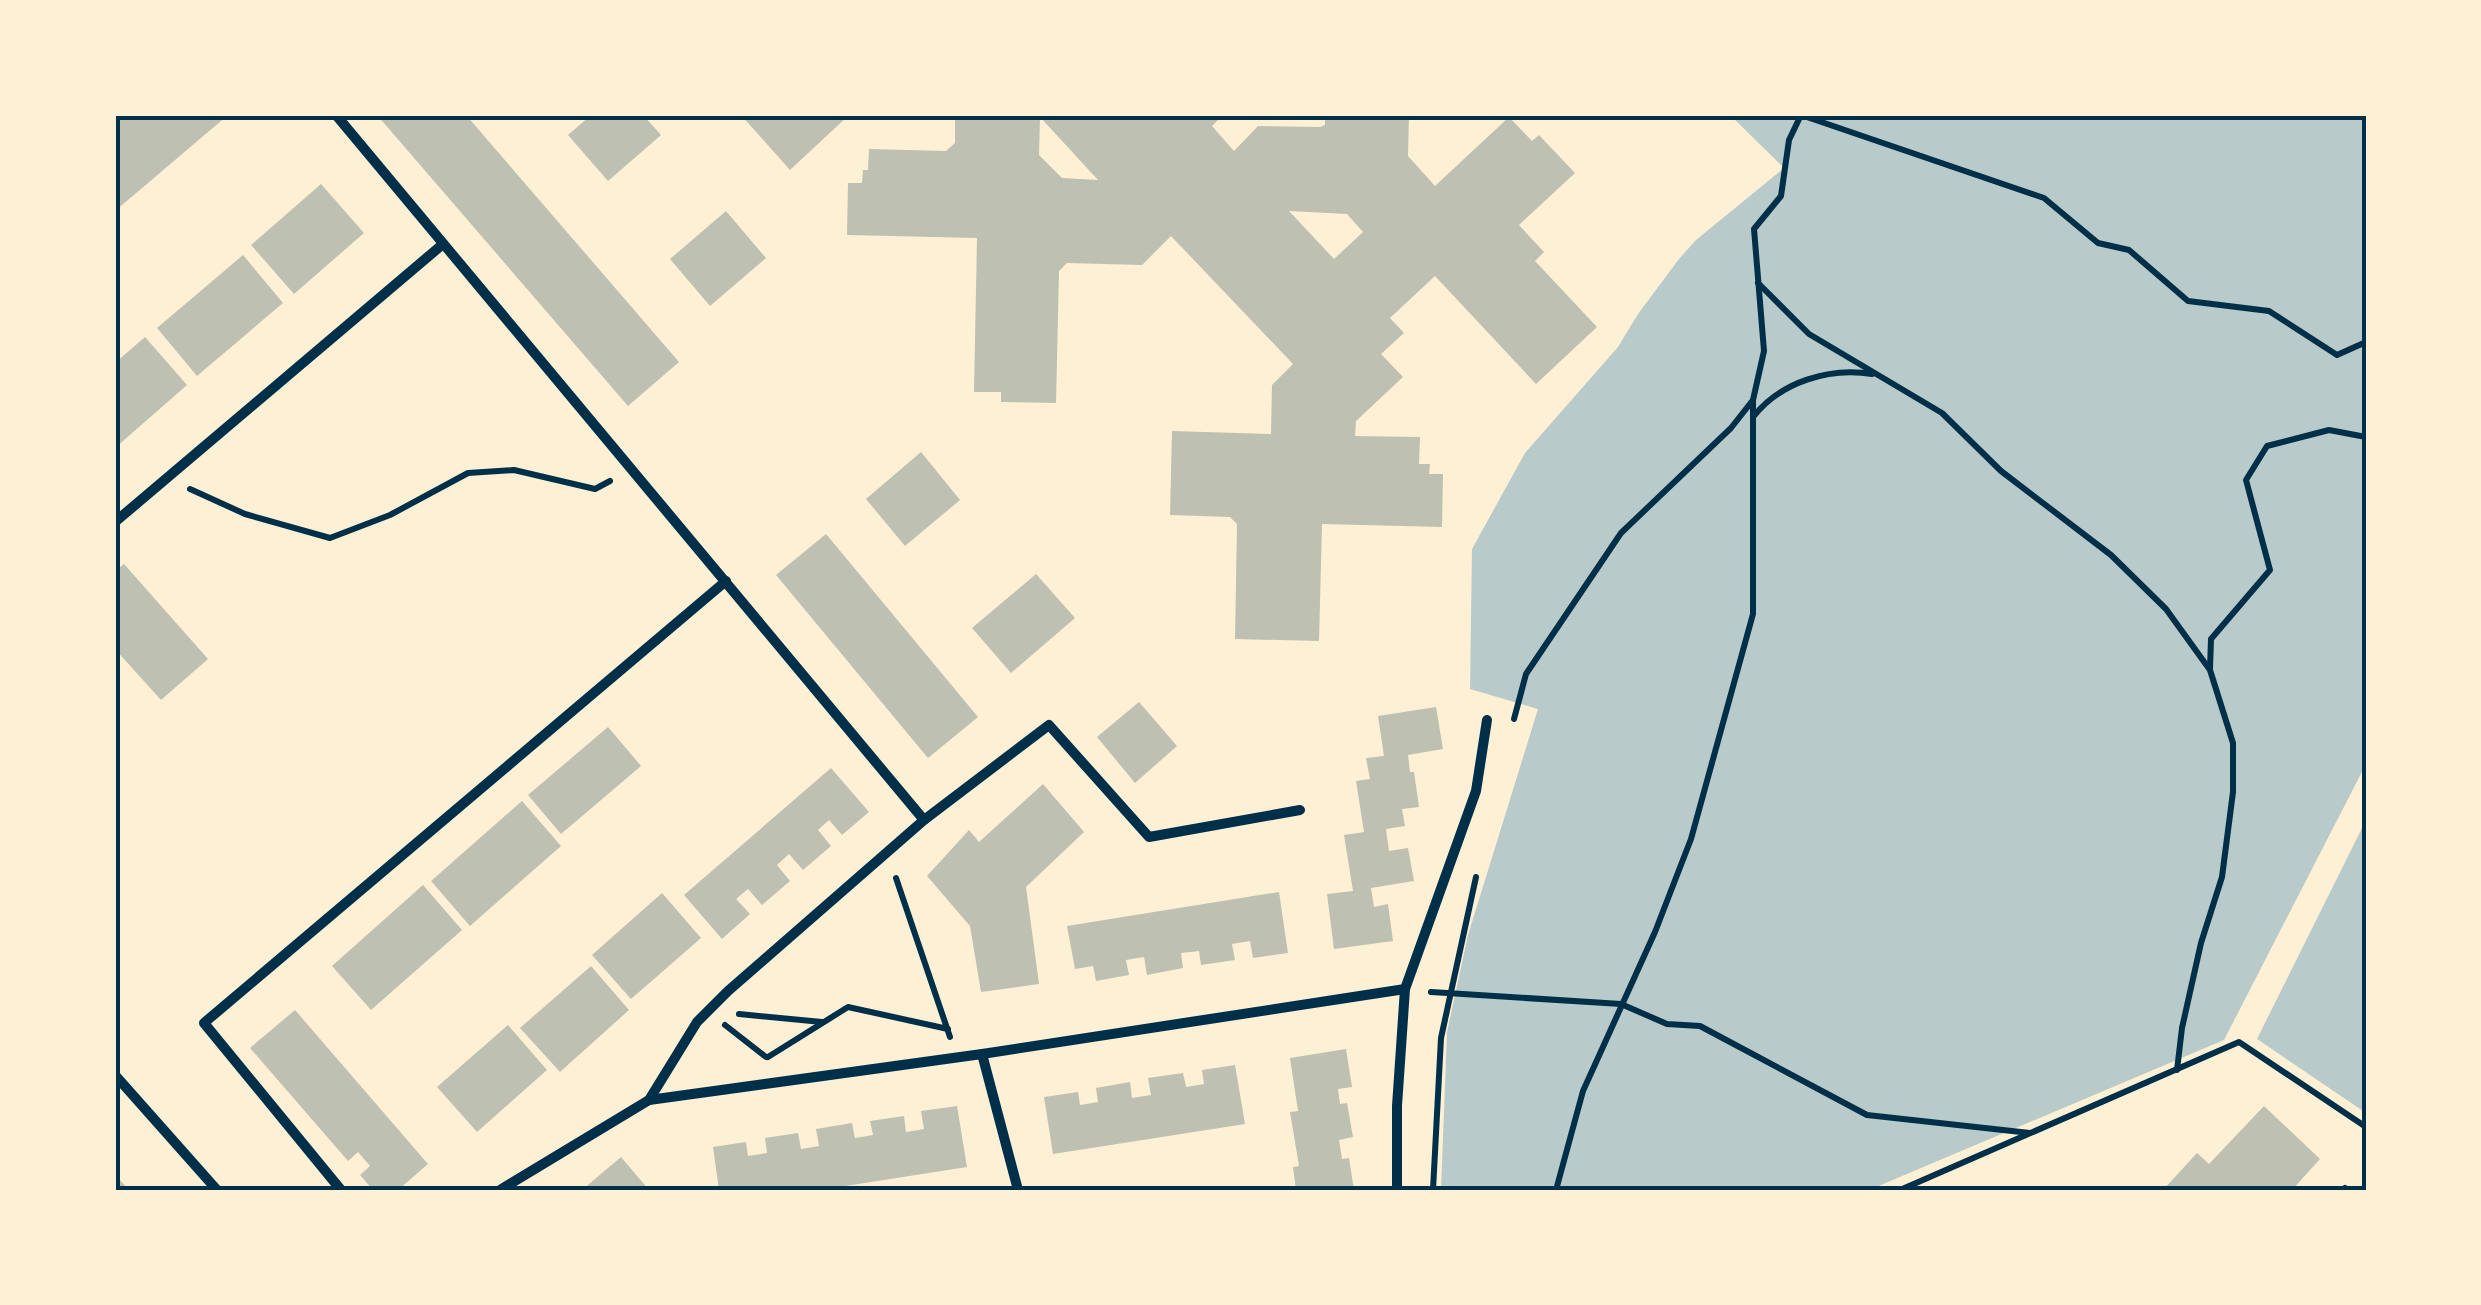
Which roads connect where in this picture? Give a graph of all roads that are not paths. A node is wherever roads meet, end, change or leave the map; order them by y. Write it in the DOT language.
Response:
graph roads {
  1 [pos="336,115"];
  2 [pos="444,244"];
  3 [pos="115,522"];
  4 [pos="726,580"];
  5 [pos="1488,720"];
  6 [pos="1300,810"];
  7 [pos="924,820"];
  8 [pos="1405,989"];
  9 [pos="982,1054"];
  10 [pos="115,1075"];
  11 [pos="648,1100"];
  12 [pos="217,1190"];
  13 [pos="341,1190"];
  14 [pos="500,1190"];
  15 [pos="1018,1190"];
  16 [pos="1397,1190"];
  1 -- 2 [label="street"];
  2 -- 3 [label="street"];
  2 -- 4 [label="street"];
  4 -- 7 [label="street"];
  4 -- 13 [label="street"];
  5 -- 8 [label="street"];
  6 -- 7 [label="street"];
  7 -- 11 [label="street"];
  8 -- 9 [label="street"];
  8 -- 16 [label="street"];
  9 -- 11 [label="street"];
  9 -- 15 [label="street"];
  10 -- 12 [label="street"];
  11 -- 14 [label="street"];
}
